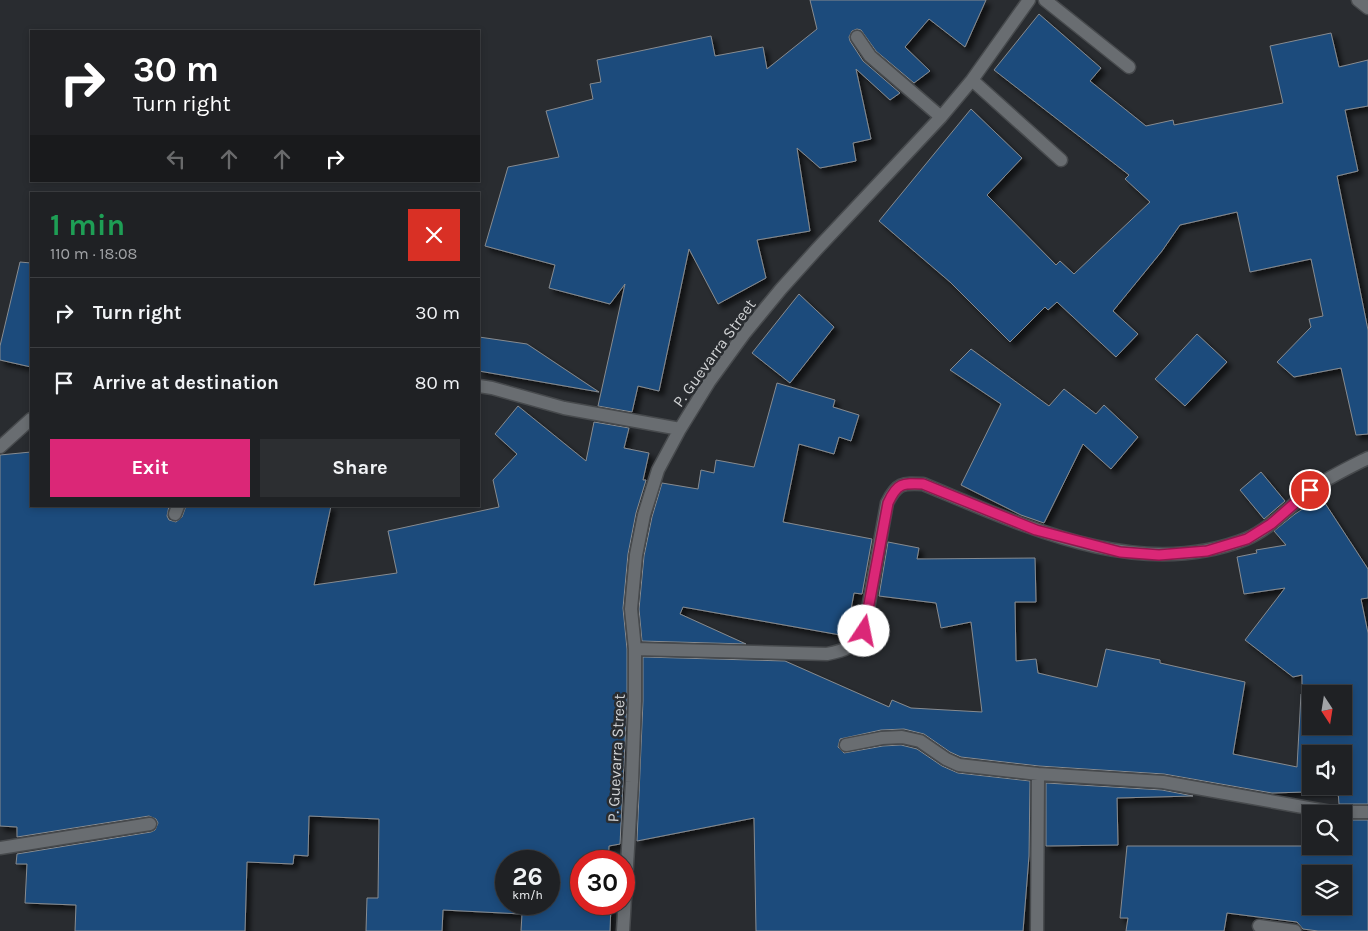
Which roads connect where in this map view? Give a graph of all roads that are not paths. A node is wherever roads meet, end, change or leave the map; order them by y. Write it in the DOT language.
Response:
graph roads {
  1 [pos="1029,0"];
  2 [pos="1045,0"];
  3 [pos="1358,0"];
  4 [pos="1368,8"];
  5 [pos="857,37"];
  6 [pos="1129,67"];
  7 [pos="972,80"];
  8 [pos="941,117"];
  9 [pos="1061,160"];
  10 [pos="480,386"];
  11 [pos="30,420"];
  12 [pos="680,429"];
  13 [pos="0,447"];
  14 [pos="1368,458"];
  15 [pos="635,649"];
  16 [pos="846,745"];
  17 [pos="1038,774"];
  18 [pos="1368,812"];
  19 [pos="150,824"];
  20 [pos="0,848"];
  21 [pos="1260,926"];
  22 [pos="623,931"];
  23 [pos="1037,931"];
  24 [pos="1295,931"];
  1 -- 7 [label="street, P. Guevarra Street"];
  2 -- 6 [label="street"];
  3 -- 4 [label="street"];
  5 -- 8 [label="street"];
  7 -- 8 [label="street, P. Guevarra Street"];
  7 -- 9 [label="street"];
  8 -- 12 [label="street, P. Guevarra Street"];
  10 -- 12 [label="street"];
  11 -- 13 [label="street"];
  12 -- 15 [label="street, P. Guevarra Street"];
  14 -- 15 [label="street"];
  15 -- 22 [label="street, P. Guevarra Street"];
  16 -- 17 [label="street"];
  17 -- 18 [label="street"];
  17 -- 23 [label="street"];
  19 -- 20 [label="street"];
  21 -- 24 [label="street"];
}
